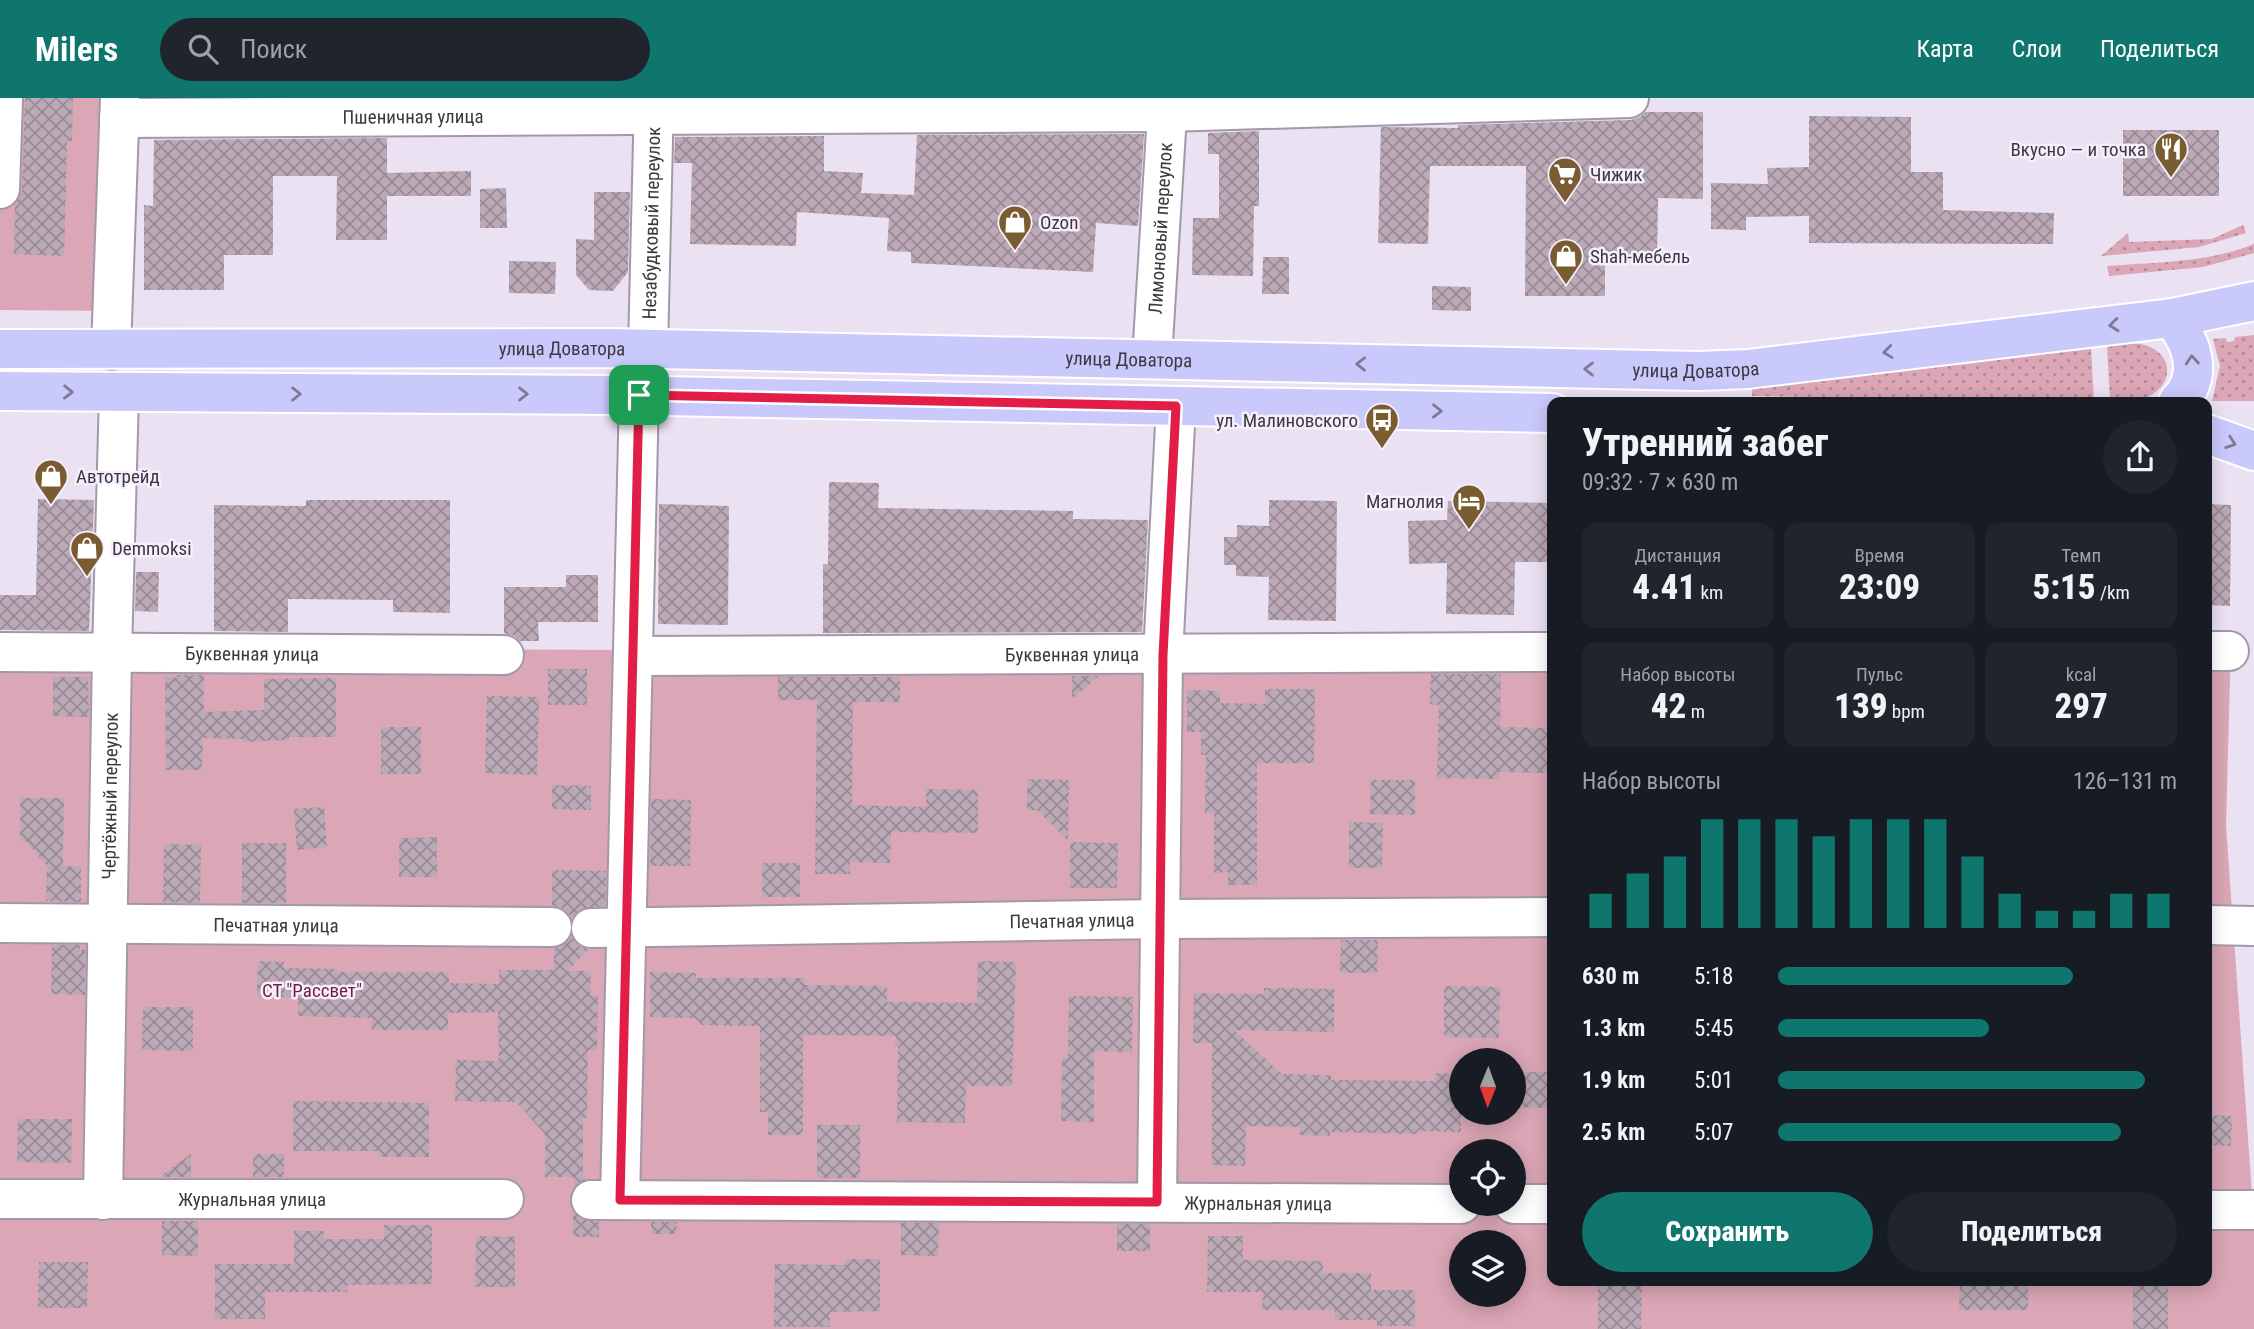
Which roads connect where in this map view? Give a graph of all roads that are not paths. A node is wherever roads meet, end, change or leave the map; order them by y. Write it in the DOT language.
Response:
graph roads {
  1 [pos="1629,98"];
  2 [pos="2,102"];
  3 [pos="1168,105"];
  4 [pos="654,106"];
  5 [pos="119,108"];
  6 [pos="0,189"];
  7 [pos="2254,301"];
  8 [pos="2172,318"];
  9 [pos="0,349"];
  10 [pos="648,349"];
  11 [pos="111,350"];
  12 [pos="1152,359"];
  13 [pos="0,391"];
  14 [pos="119,393"];
  15 [pos="639,395"];
  16 [pos="2183,397"];
  17 [pos="1176,406"];
  18 [pos="1547,413"];
  19 [pos="2212,436"];
  20 [pos="2254,451"];
  21 [pos="0,652"];
  22 [pos="1547,652"];
  23 [pos="112,653"];
  24 [pos="504,655"];
  25 [pos="1163,655"];
  26 [pos="634,656"];
  27 [pos="1547,917"];
  28 [pos="1160,919"];
  29 [pos="0,922"];
  30 [pos="108,923"];
  31 [pos="2212,925"];
  32 [pos="2254,926"];
  33 [pos="552,927"];
  34 [pos="609,928"];
  35 [pos="0,1199"];
  36 [pos="504,1199"];
  37 [pos="103,1200"];
  38 [pos="1157,1202"];
  39 [pos="1449,1204"];
  40 [pos="1526,1204"];
  41 [pos="1547,1204"];
  42 [pos="2212,1210"];
  43 [pos="2254,1210"];
  1 -- 3 [label="street, Пшеничная улица"];
  2 -- 6 [label="street"];
  3 -- 4 [label="street, Пшеничная улица"];
  3 -- 12 [label="street, Лимоновый переулок"];
  4 -- 5 [label="street, Пшеничная улица"];
  4 -- 10 [label="street, Незабудковый переулок"];
  5 -- 11 [label="street"];
  7 -- 8 [label="main road, улица Доватора"];
  8 -- 12 [label="main road, улица Доватора, one-way"];
  16 -- 8 [label="main road, one-way"];
  9 -- 11 [label="main road, улица Доватора"];
  10 -- 11 [label="main road, улица Доватора"];
  10 -- 12 [label="main road, улица Доватора"];
  13 -- 14 [label="main road, one-way"];
  14 -- 15 [label="main road, one-way"];
  14 -- 23 [label="street, Чертёжный переулок"];
  15 -- 17 [label="main road"];
  15 -- 26 [label="street"];
  17 -- 18 [label="main road, one-way"];
  17 -- 25 [label="street"];
  19 -- 20 [label="main road, one-way"];
  21 -- 23 [label="street, Буквенная улица"];
  22 -- 25 [label="street, Буквенная улица"];
  23 -- 24 [label="street, Буквенная улица"];
  23 -- 30 [label="street, Чертёжный переулок"];
  25 -- 26 [label="street, Буквенная улица"];
  25 -- 28 [label="street"];
  26 -- 34 [label="street"];
  27 -- 28 [label="street, Печатная улица"];
  28 -- 34 [label="street, Печатная улица"];
  28 -- 38 [label="street"];
  29 -- 30 [label="street, Печатная улица"];
  30 -- 33 [label="street, Печатная улица"];
  30 -- 37 [label="street, Чертёжный переулок"];
  31 -- 32 [label="street"];
  34 -- 38 [label="street, Журнальная улица"];
  35 -- 37 [label="street, Журнальная улица"];
  36 -- 37 [label="street, Журнальная улица"];
  38 -- 39 [label="street, Журнальная улица"];
  40 -- 41 [label="street"];
  42 -- 43 [label="street"];
}
